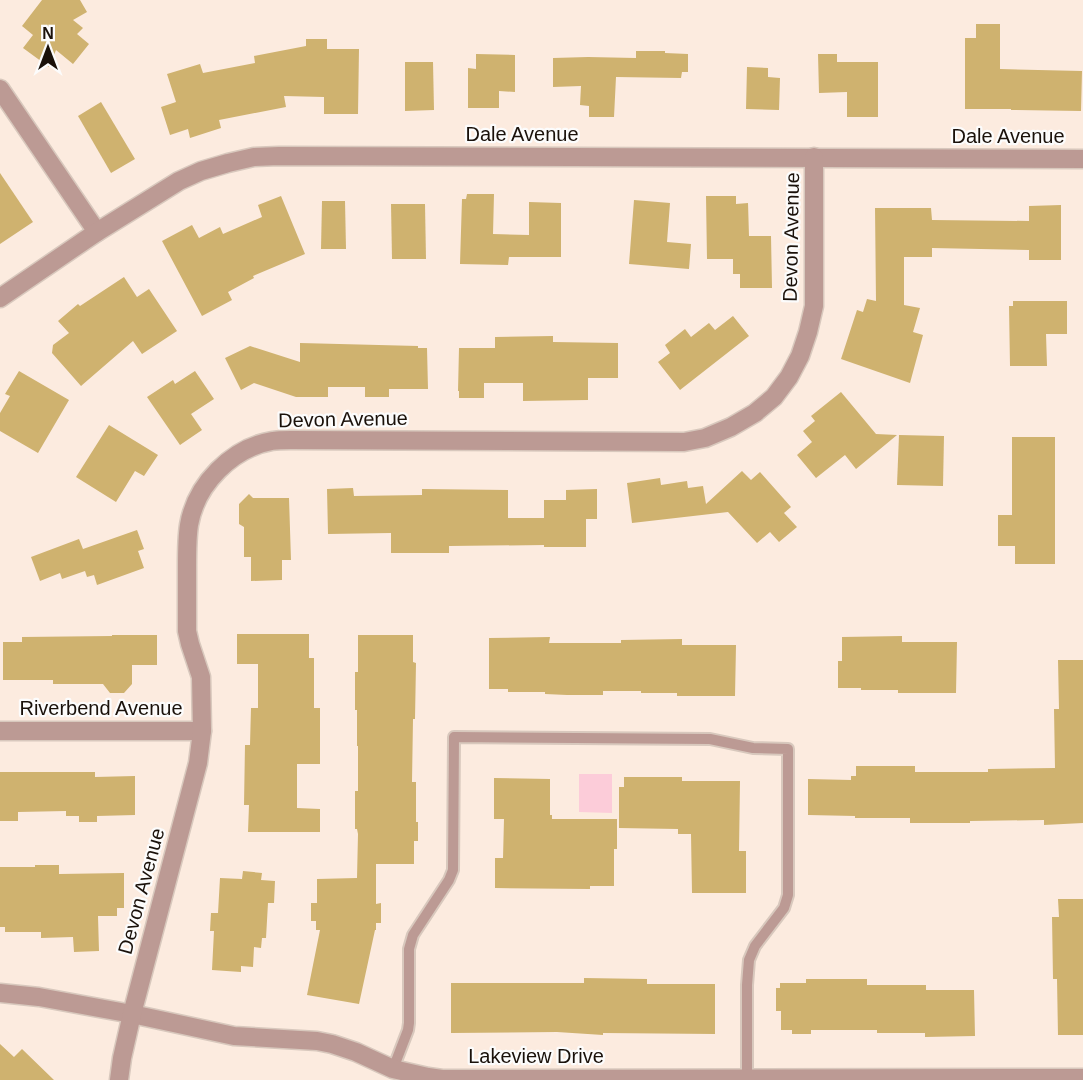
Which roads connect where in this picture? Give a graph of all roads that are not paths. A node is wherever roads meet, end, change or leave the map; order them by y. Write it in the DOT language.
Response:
graph roads {
  1 [pos="0,89"];
  2 [pos="814,158"];
  3 [pos="1083,159"];
  4 [pos="97,232"];
  5 [pos="0,298"];
  6 [pos="202,730"];
  7 [pos="0,731"];
  8 [pos="0,993"];
  9 [pos="132,1014"];
  10 [pos="393,1069"];
  11 [pos="739,1078"];
  12 [pos="1083,1078"];
  13 [pos="119,1080"];
  1 -- 4 [label="street"];
  2 -- 3 [label="street, Dale Avenue"];
  2 -- 4 [label="street, Dale Avenue"];
  2 -- 6 [label="street, Devon Avenue"];
  4 -- 5 [label="street, Dale Avenue"];
  6 -- 7 [label="street, Riverbend Avenue"];
  6 -- 9 [label="street, Devon Avenue"];
  8 -- 9 [label="street, Lakeview Drive"];
  9 -- 10 [label="street, Lakeview Drive"];
  9 -- 13 [label="street, Devon Avenue"];
  10 -- 11 [label="street, Lakeview Drive"];
  10 -- 11 [label="lane"];
  11 -- 12 [label="street, Lakeview Drive"];
}
